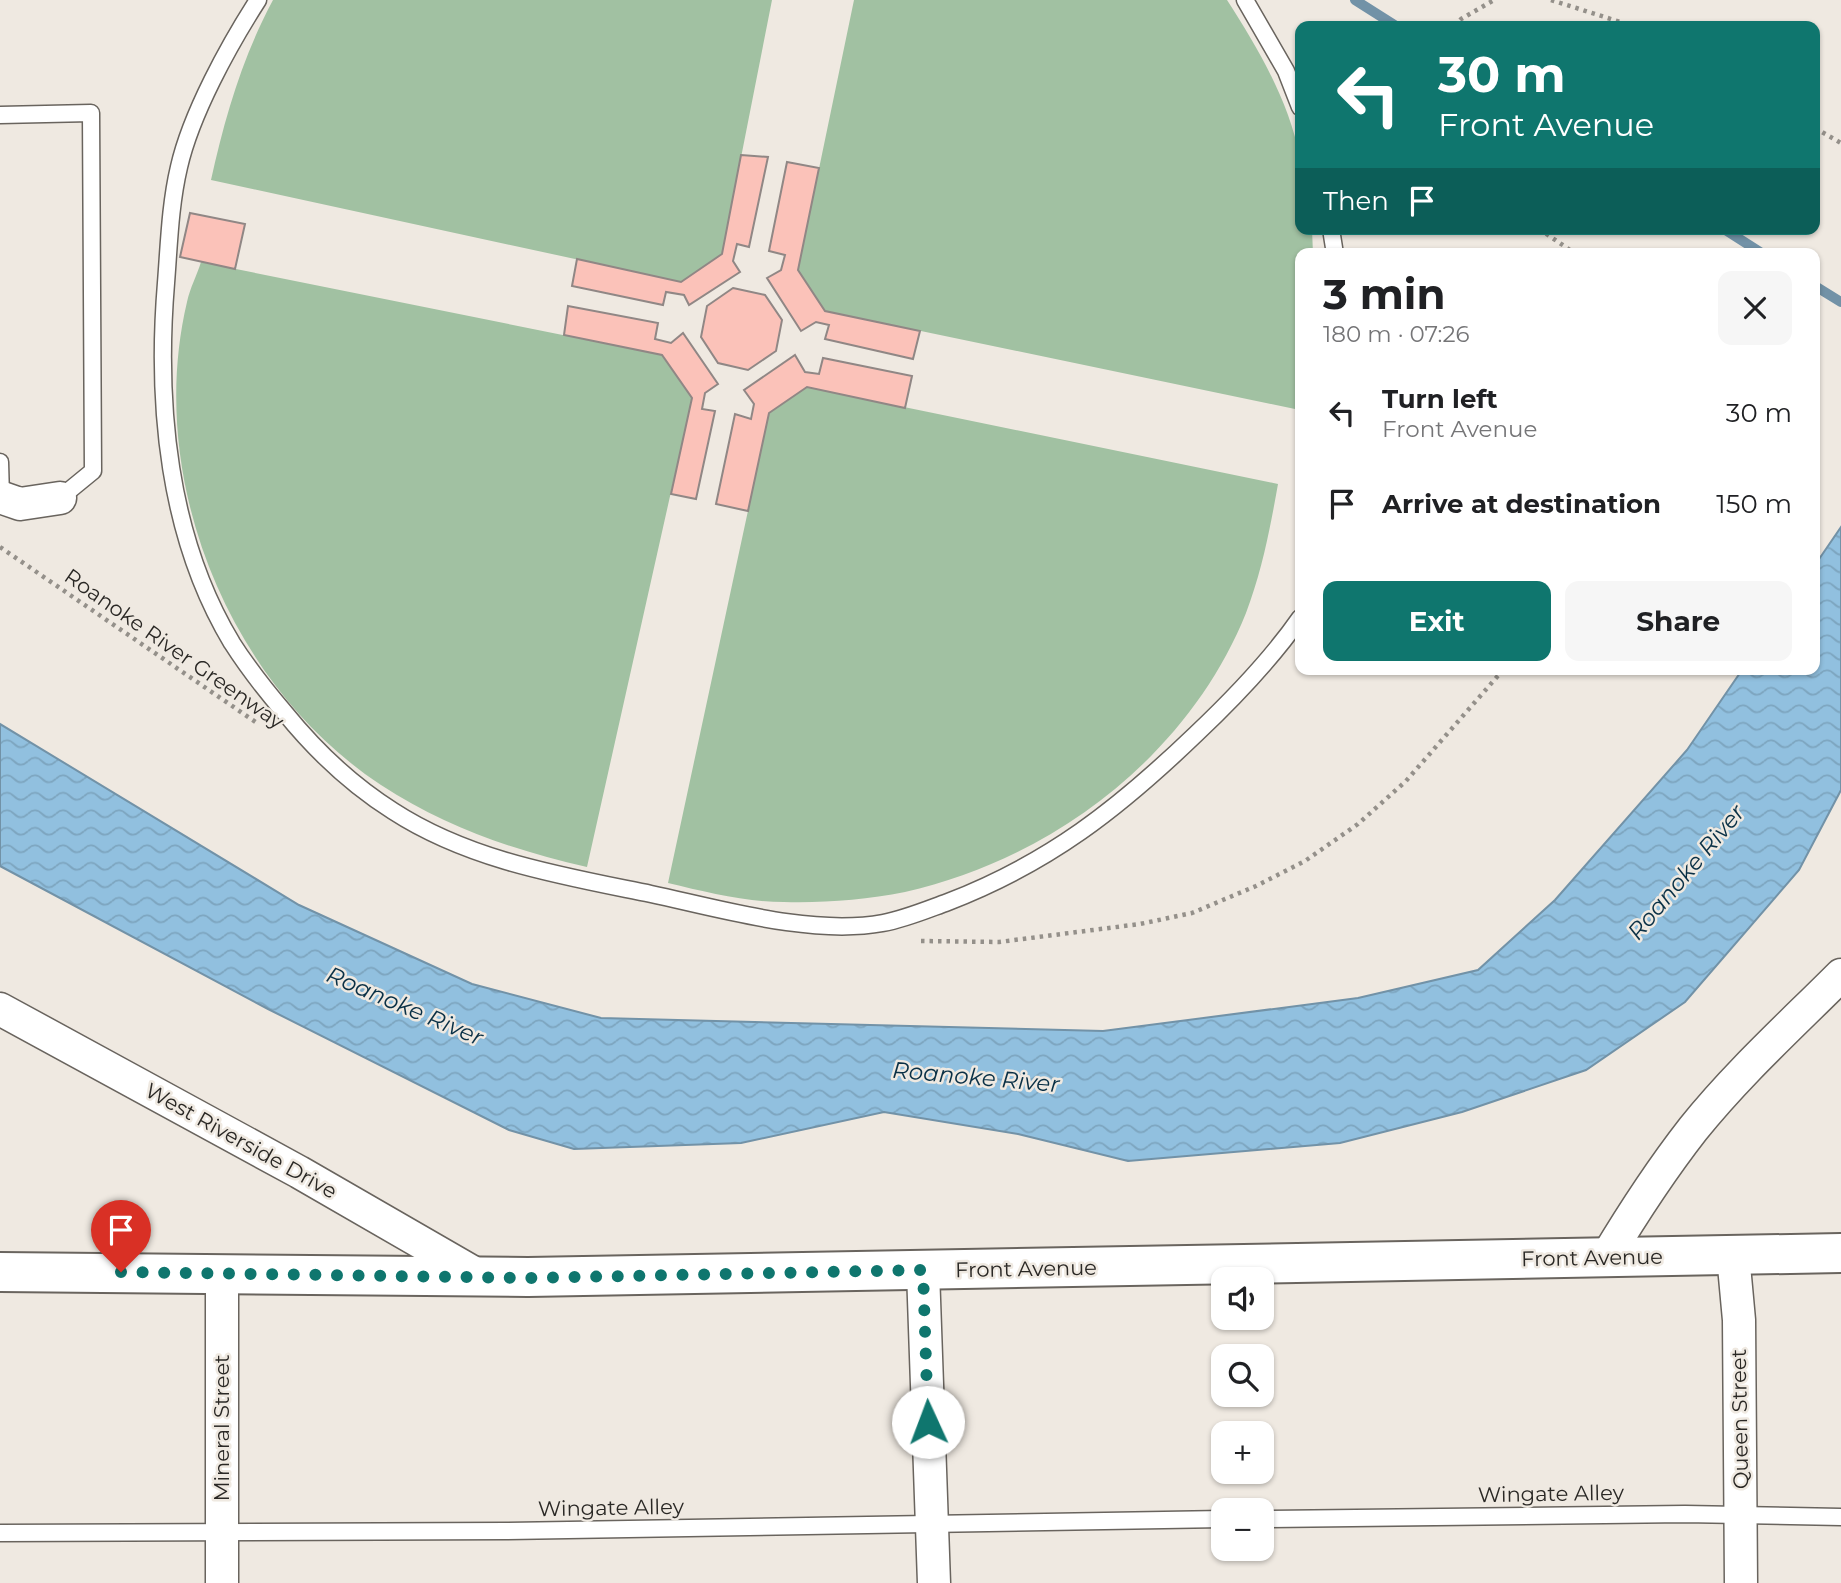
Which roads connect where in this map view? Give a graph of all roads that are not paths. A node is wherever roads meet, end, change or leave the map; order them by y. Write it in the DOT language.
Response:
graph roads {
  1 [pos="258,0"];
  2 [pos="1245,0"];
  3 [pos="1295,94"];
  4 [pos="0,115"];
  5 [pos="0,462"];
  6 [pos="1,497"];
  7 [pos="60,498"];
  8 [pos="1295,625"];
  9 [pos="1841,975"];
  10 [pos="0,1009"];
  11 [pos="1841,1253"];
  12 [pos="1733,1255"];
  13 [pos="1606,1258"];
  14 [pos="923,1270"];
  15 [pos="0,1272"];
  16 [pos="222,1273"];
  17 [pos="481,1277"];
  18 [pos="1741,1515"];
  19 [pos="1841,1517"];
  20 [pos="1211,1519"];
  21 [pos="1274,1519"];
  22 [pos="931,1523"];
  23 [pos="222,1531"];
  24 [pos="0,1533"];
  25 [pos="222,1583"];
  26 [pos="934,1583"];
  27 [pos="1741,1583"];
  1 -- 8 [label="lane"];
  2 -- 3 [label="lane"];
  4 -- 7 [label="lane"];
  5 -- 6 [label="lane"];
  6 -- 7 [label="street"];
  9 -- 13 [label="street"];
  10 -- 17 [label="street, West Riverside Drive"];
  11 -- 12 [label="street, Front Avenue"];
  12 -- 13 [label="street, Front Avenue"];
  12 -- 18 [label="street, Queen Street"];
  13 -- 14 [label="street, Front Avenue"];
  14 -- 17 [label="street, Front Avenue"];
  14 -- 22 [label="street"];
  15 -- 16 [label="street, Front Avenue"];
  16 -- 17 [label="street, Front Avenue"];
  16 -- 23 [label="street, Mineral Street"];
  18 -- 19 [label="lane, Wingate Alley"];
  18 -- 21 [label="lane, Wingate Alley"];
  18 -- 27 [label="street, Queen Street"];
  20 -- 22 [label="lane, Wingate Alley"];
  22 -- 23 [label="lane, Wingate Alley"];
  22 -- 26 [label="street"];
  23 -- 24 [label="lane, Wingate Alley"];
  23 -- 25 [label="street, Mineral Street"];
}
